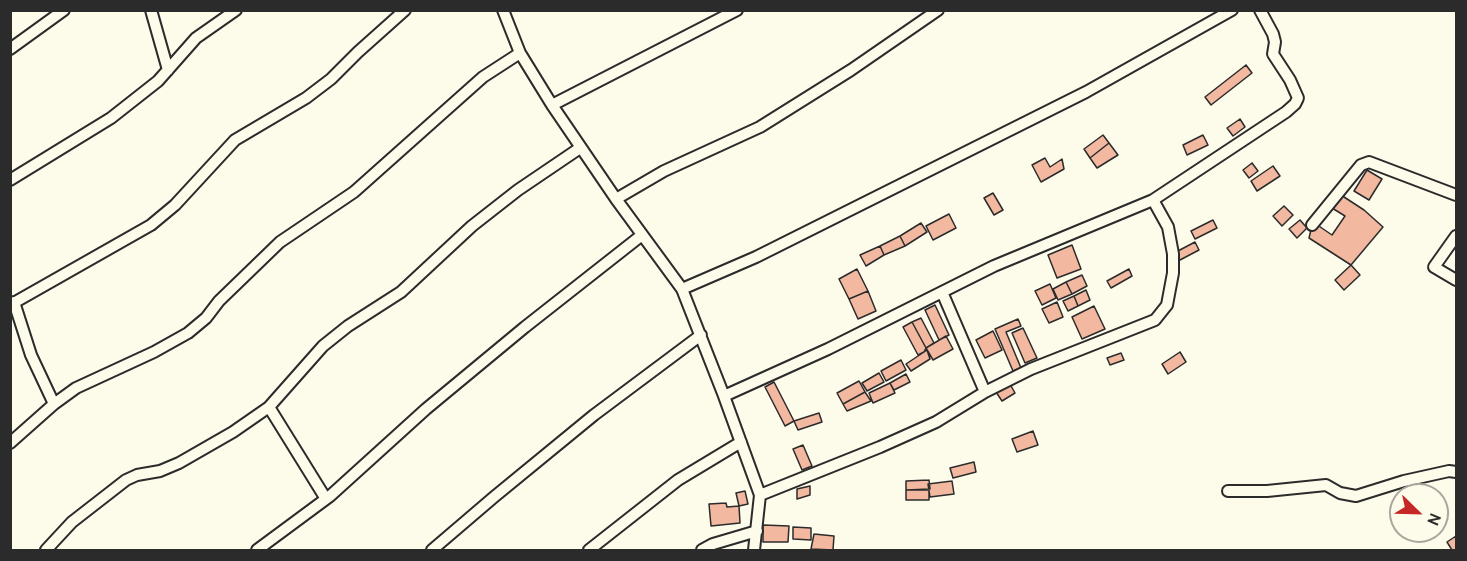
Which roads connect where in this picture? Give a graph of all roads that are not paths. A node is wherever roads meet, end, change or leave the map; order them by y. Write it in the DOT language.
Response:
graph roads {
  1 [pos="64,10"];
  2 [pos="151,10"];
  3 [pos="236,10"];
  4 [pos="405,10"];
  5 [pos="503,10"];
  6 [pos="738,10"];
  7 [pos="938,10"];
  8 [pos="1232,10"];
  9 [pos="1260,10"];
  10 [pos="10,49"];
  11 [pos="520,53"];
  12 [pos="168,69"];
  13 [pos="552,105"];
  14 [pos="580,147"];
  15 [pos="10,180"];
  16 [pos="1456,195"];
  17 [pos="616,199"];
  18 [pos="1153,200"];
  19 [pos="1312,225"];
  20 [pos="642,235"];
  21 [pos="1456,236"];
  22 [pos="1456,280"];
  23 [pos="682,290"];
  24 [pos="942,292"];
  25 [pos="12,304"];
  26 [pos="701,335"];
  27 [pos="985,392"];
  28 [pos="724,396"];
  29 [pos="54,404"];
  30 [pos="269,407"];
  31 [pos="741,442"];
  32 [pos="10,443"];
  33 [pos="1456,472"];
  34 [pos="1228,491"];
  35 [pos="760,495"];
  36 [pos="326,499"];
  37 [pos="757,531"];
  38 [pos="46,550"];
  39 [pos="257,550"];
  40 [pos="432,550"];
  41 [pos="589,550"];
  42 [pos="702,550"];
  43 [pos="754,550"];
  1 -- 10 [label="street"];
  2 -- 12 [label="street"];
  3 -- 12 [label="street"];
  4 -- 25 [label="street"];
  5 -- 11 [label="street"];
  6 -- 13 [label="street"];
  7 -- 17 [label="street"];
  8 -- 23 [label="street"];
  9 -- 18 [label="street"];
  11 -- 13 [label="street"];
  11 -- 29 [label="street"];
  12 -- 15 [label="street"];
  13 -- 14 [label="street"];
  14 -- 17 [label="street"];
  14 -- 30 [label="street"];
  16 -- 19 [label="street"];
  17 -- 20 [label="street"];
  18 -- 24 [label="street"];
  18 -- 27 [label="street"];
  20 -- 23 [label="street"];
  20 -- 36 [label="street"];
  21 -- 22 [label="street"];
  23 -- 26 [label="street"];
  24 -- 27 [label="street"];
  24 -- 28 [label="street"];
  25 -- 29 [label="street"];
  26 -- 28 [label="street"];
  26 -- 40 [label="street"];
  27 -- 35 [label="street"];
  28 -- 31 [label="street"];
  29 -- 32 [label="street"];
  30 -- 36 [label="street"];
  30 -- 38 [label="street"];
  31 -- 35 [label="street"];
  31 -- 41 [label="street"];
  33 -- 34 [label="street"];
  35 -- 37 [label="street"];
  36 -- 39 [label="street"];
  37 -- 42 [label="street"];
  37 -- 43 [label="street"];
}
